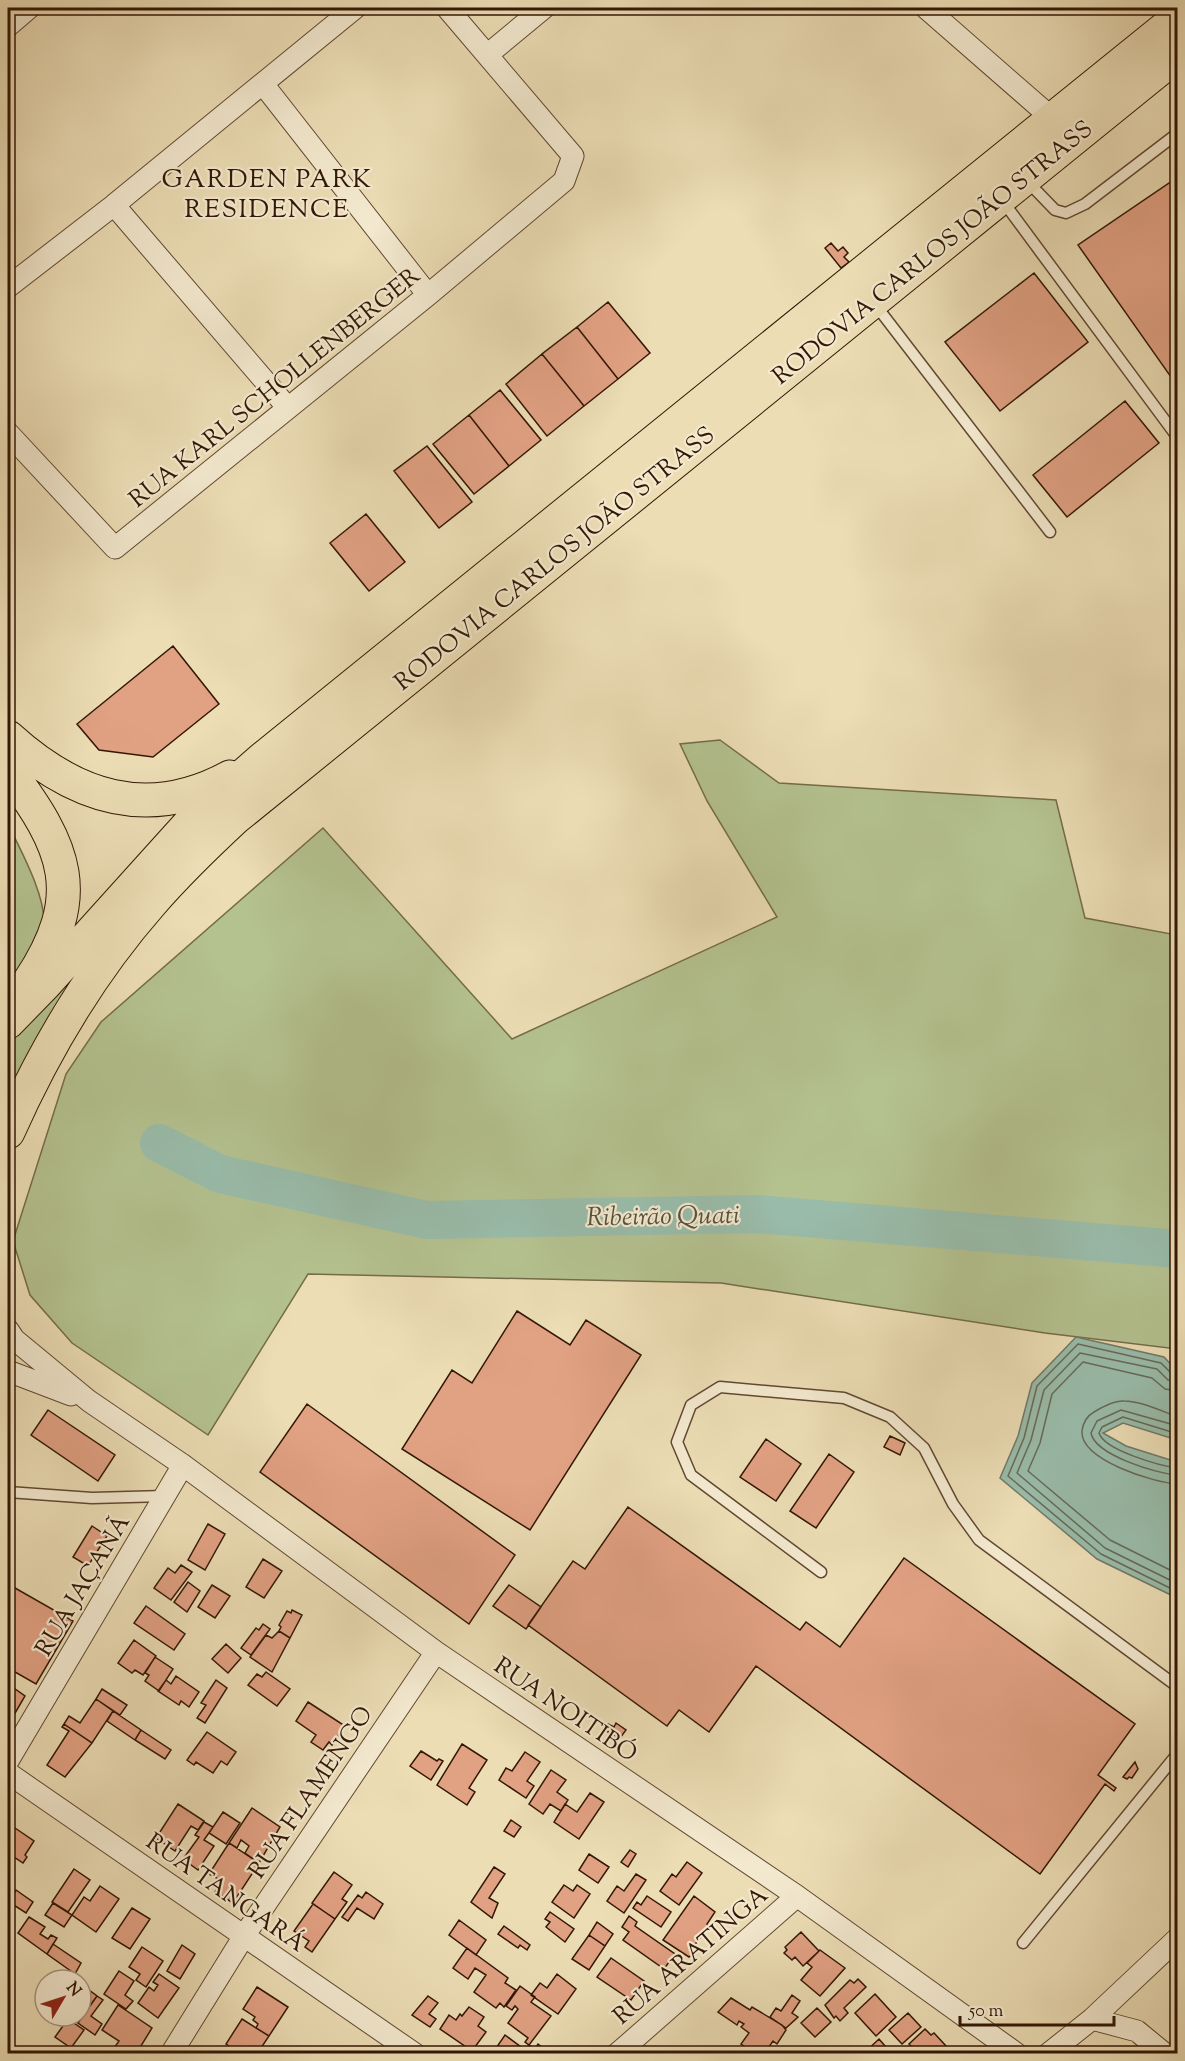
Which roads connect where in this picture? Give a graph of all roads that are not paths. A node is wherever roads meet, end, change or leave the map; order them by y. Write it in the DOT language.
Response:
graph roads {
  1 [pos="29,8"];
  2 [pos="355,8"];
  3 [pos="447,8"];
  4 [pos="544,8"];
  5 [pos="926,8"];
  6 [pos="1178,18"];
  7 [pos="8,27"];
  8 [pos="1178,54"];
  9 [pos="487,55"];
  10 [pos="263,84"];
  11 [pos="1053,119"];
  12 [pos="1178,133"];
  13 [pos="1012,187"];
  14 [pos="114,205"];
  15 [pos="8,287"];
  16 [pos="428,295"];
  17 [pos="872,301"];
  18 [pos="288,408"];
  19 [pos="8,433"];
  20 [pos="1178,438"];
  21 [pos="1050,532"];
  22 [pos="8,737"];
  23 [pos="261,760"];
  24 [pos="8,770"];
  25 [pos="8,1015"];
  26 [pos="8,1023"];
  27 [pos="8,1132"];
  28 [pos="8,1330"];
  29 [pos="8,1371"];
  30 [pos="89,1401"];
  31 [pos="183,1465"];
  32 [pos="8,1492"];
  33 [pos="165,1496"];
  34 [pos="820,1572"];
  35 [pos="436,1652"];
  36 [pos="1178,1687"];
  37 [pos="1178,1753"];
  38 [pos="8,1761"];
  39 [pos="8,1773"];
  40 [pos="796,1896"];
  41 [pos="244,1936"];
  42 [pos="1178,1938"];
  43 [pos="1023,1942"];
  44 [pos="1092,2019"];
  45 [pos="171,2054"];
  46 [pos="415,2054"];
  47 [pos="618,2054"];
  48 [pos="1017,2054"];
  49 [pos="1048,2054"];
  50 [pos="1165,2054"];
  1 -- 7 [label="street"];
  2 -- 10 [label="street"];
  3 -- 9 [label="street"];
  4 -- 9 [label="street"];
  5 -- 11 [label="street"];
  6 -- 11 [label="highway, RODOVIA CARLOS JOÃO STRASS"];
  8 -- 13 [label="highway, RODOVIA CARLOS JOÃO STRASS"];
  9 -- 16 [label="street, RUA KARL SCHOLLENBERGER"];
  10 -- 14 [label="street"];
  10 -- 16 [label="street"];
  11 -- 23 [label="highway, RODOVIA CARLOS JOÃO STRASS"];
  12 -- 13 [label="lane"];
  13 -- 17 [label="highway, RODOVIA CARLOS JOÃO STRASS"];
  13 -- 20 [label="lane"];
  14 -- 15 [label="street"];
  14 -- 18 [label="street"];
  16 -- 18 [label="street, RUA KARL SCHOLLENBERGER"];
  17 -- 21 [label="lane"];
  17 -- 27 [label="highway, RODOVIA CARLOS JOÃO STRASS"];
  18 -- 19 [label="street, RUA KARL SCHOLLENBERGER"];
  22 -- 23 [label="highway"];
  23 -- 26 [label="highway, RODOVIA CARLOS JOÃO STRASS"];
  24 -- 25 [label="highway"];
  28 -- 30 [label="street, RUA NOITIBÓ"];
  29 -- 30 [label="street, RUA NOITIBÓ"];
  30 -- 31 [label="street, RUA NOITIBÓ"];
  31 -- 33 [label="street, RUA JAÇANÃ"];
  31 -- 35 [label="street, RUA NOITIBÓ"];
  32 -- 33 [label="lane"];
  33 -- 38 [label="street, RUA JAÇANÃ"];
  34 -- 36 [label="lane"];
  35 -- 40 [label="street, RUA NOITIBÓ"];
  35 -- 41 [label="street, RUA FLAMENGO"];
  37 -- 43 [label="lane"];
  39 -- 41 [label="street, RUA TANGARÁ"];
  40 -- 47 [label="street, RUA ARATINGA"];
  40 -- 48 [label="street, RUA NOITIBÓ"];
  41 -- 45 [label="street, RUA FLAMENGO"];
  41 -- 46 [label="street, RUA TANGARÁ"];
  42 -- 44 [label="street"];
  44 -- 49 [label="street"];
  44 -- 50 [label="street"];
}
